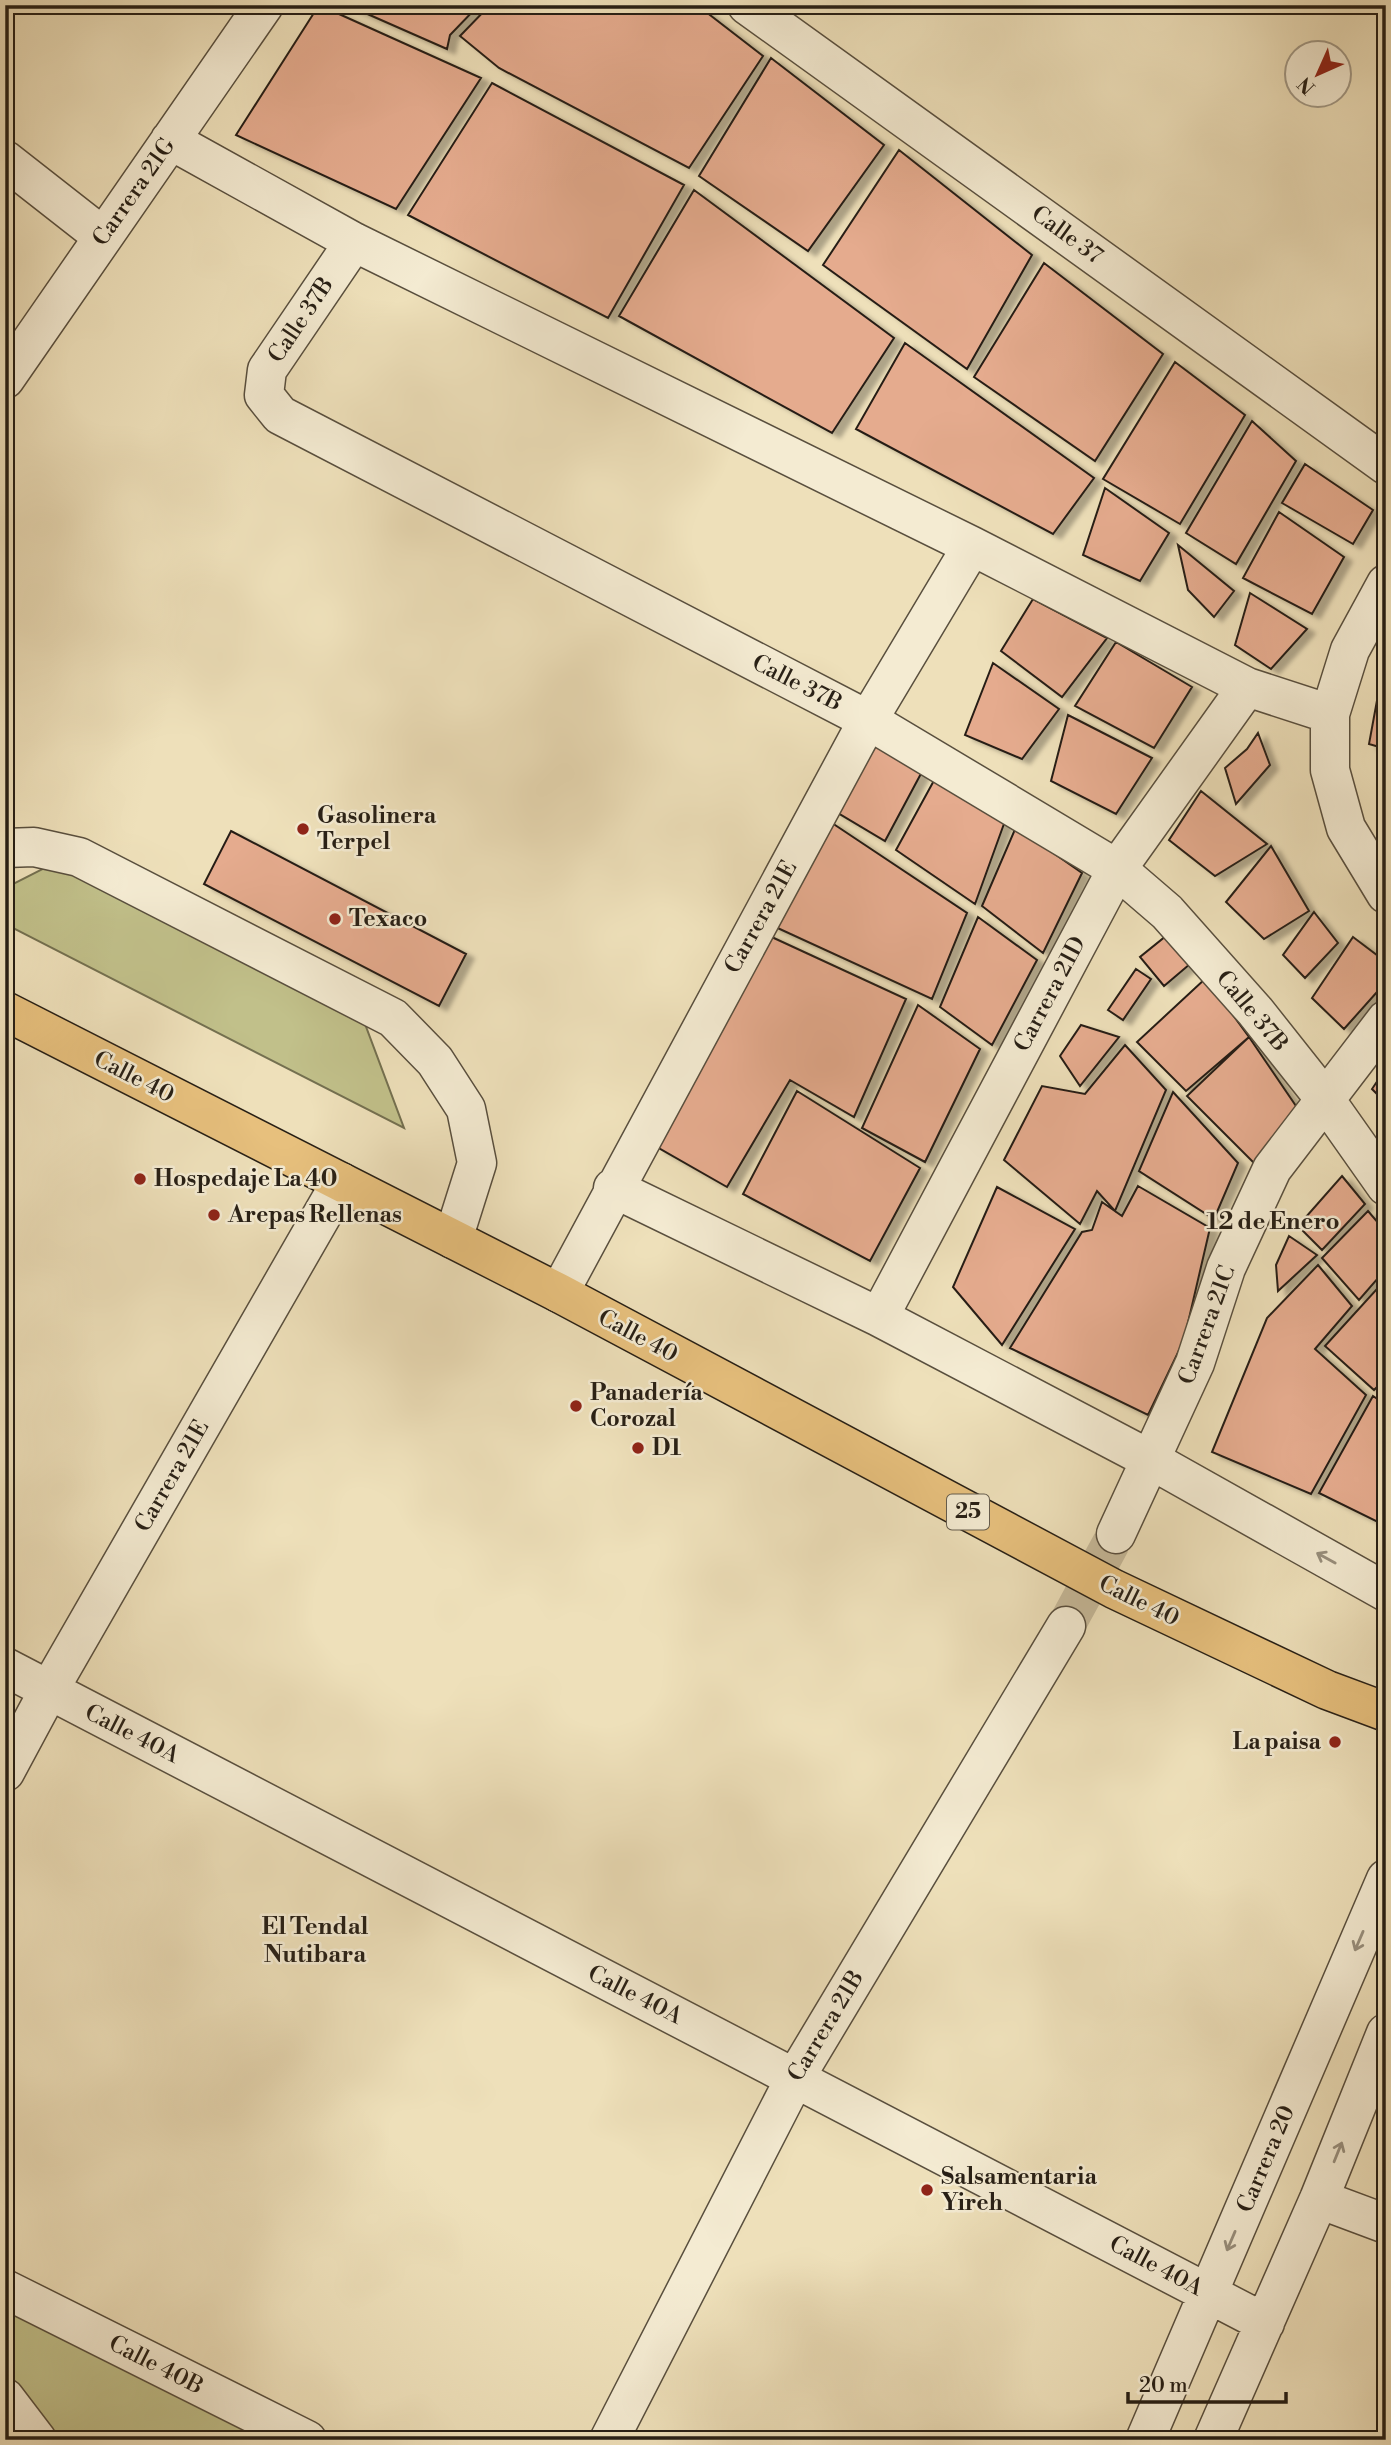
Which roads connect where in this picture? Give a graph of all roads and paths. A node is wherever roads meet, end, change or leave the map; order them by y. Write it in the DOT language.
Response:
graph roads {
  1 [pos="264,5"];
  2 [pos="747,5"];
  3 [pos="170,140"];
  4 [pos="5,160"];
  5 [pos="102,236"];
  6 [pos="354,242"];
  7 [pos="5,379"];
  8 [pos="1386,465"];
  9 [pos="972,546"];
  10 [pos="1386,584"];
  11 [pos="1247,687"];
  12 [pos="1331,714"];
  13 [pos="868,720"];
  14 [pos="5,848"];
  15 [pos="1117,869"];
  16 [pos="1386,894"];
  17 [pos="5,1011"];
  18 [pos="1386,1020"];
  19 [pos="1324,1098"];
  20 [pos="341,1182"];
  21 [pos="1386,1186"];
  22 [pos="614,1188"];
  23 [pos="453,1239"];
  24 [pos="559,1293"];
  25 [pos="879,1317"];
  26 [pos="1151,1460"];
  27 [pos="1116,1534"];
  28 [pos="1386,1592"];
  29 [pos="1066,1626"];
  30 [pos="5,1667"];
  31 [pos="49,1690"];
  32 [pos="1386,1712"];
  33 [pos="5,1772"];
  34 [pos="1386,1879"];
  35 [pos="1386,2033"];
  36 [pos="795,2078"];
  37 [pos="1319,2199"];
  38 [pos="1386,2224"];
  39 [pos="5,2289"];
  40 [pos="1208,2293"];
  41 [pos="1265,2323"];
  42 [pos="5,2398"];
  43 [pos="37,2440"];
  44 [pos="307,2440"];
  45 [pos="609,2440"];
  46 [pos="1145,2440"];
  47 [pos="1213,2440"];
  1 -- 3 [label="street, Carrera 21G"];
  2 -- 8 [label="street, Calle 37"];
  3 -- 5 [label="street, Carrera 21G"];
  3 -- 6 [label="street"];
  4 -- 5 [label="street"];
  5 -- 7 [label="street, Carrera 21G"];
  6 -- 9 [label="street"];
  6 -- 13 [label="street, Calle 37B"];
  9 -- 11 [label="street"];
  9 -- 13 [label="street, Carrera 21E"];
  10 -- 12 [label="street"];
  11 -- 12 [label="street"];
  11 -- 15 [label="street, Carrera 21D"];
  12 -- 16 [label="street"];
  13 -- 15 [label="street, Calle 37B"];
  13 -- 22 [label="street, Carrera 21E"];
  14 -- 23 [label="street"];
  15 -- 19 [label="street, Calle 37B"];
  15 -- 25 [label="street, Carrera 21D"];
  17 -- 20 [label="highway, Calle 40 / 25"];
  18 -- 19 [label="street, Carrera 21C"];
  19 -- 21 [label="street, Calle 37B"];
  19 -- 26 [label="street, Carrera 21C"];
  20 -- 23 [label="highway, Calle 40 / 25"];
  20 -- 31 [label="street, Carrera 21E"];
  22 -- 24 [label="street, Carrera 21E"];
  22 -- 25 [label="street"];
  23 -- 24 [label="highway, Calle 40 / 25"];
  24 -- 32 [label="highway, Calle 40 / 25"];
  25 -- 26 [label="street"];
  26 -- 27 [label="street"];
  28 -- 26 [label="street, one-way"];
  29 -- 36 [label="street, Carrera 21B"];
  30 -- 31 [label="street, Calle 40A"];
  31 -- 33 [label="street, Carrera 21E"];
  31 -- 36 [label="street, Calle 40A"];
  34 -- 40 [label="street, Carrera 20, one-way"];
  37 -- 35 [label="street, one-way"];
  36 -- 40 [label="street, Calle 40A"];
  36 -- 45 [label="street, Carrera 21B"];
  37 -- 38 [label="street"];
  37 -- 41 [label="street"];
  39 -- 44 [label="street, Calle 40B"];
  40 -- 41 [label="street, Calle 40A"];
  40 -- 46 [label="street, Carrera 20"];
  41 -- 47 [label="street"];
  42 -- 43 [label="street"];
}
